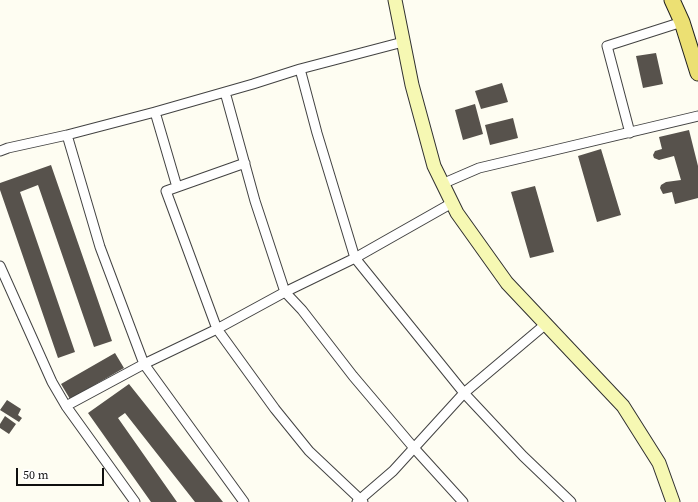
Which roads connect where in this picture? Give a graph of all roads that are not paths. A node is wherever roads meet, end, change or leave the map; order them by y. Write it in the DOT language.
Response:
graph roads {
  1 [pos="395,0"];
  2 [pos="672,0"];
  3 [pos="682,22"];
  4 [pos="403,42"];
  5 [pos="300,69"];
  6 [pos="698,73"];
  7 [pos="225,92"];
  8 [pos="155,112"];
  9 [pos="698,116"];
  10 [pos="630,133"];
  11 [pos="67,135"];
  12 [pos="0,151"];
  13 [pos="245,163"];
  14 [pos="442,184"];
  15 [pos="177,187"];
  16 [pos="452,203"];
  17 [pos="355,258"];
  18 [pos="0,266"];
  19 [pos="285,292"];
  20 [pos="547,323"];
  21 [pos="217,329"];
  22 [pos="144,364"];
  23 [pos="464,393"];
  24 [pos="66,406"];
  25 [pos="414,448"];
  26 [pos="360,501"];
  27 [pos="135,502"];
  28 [pos="244,502"];
  29 [pos="462,502"];
  30 [pos="571,502"];
  31 [pos="673,502"];
  1 -- 4 [label="main road"];
  2 -- 3 [label="main road"];
  3 -- 6 [label="main road"];
  3 -- 10 [label="street"];
  4 -- 5 [label="street"];
  4 -- 14 [label="main road"];
  5 -- 7 [label="street"];
  5 -- 17 [label="street"];
  7 -- 8 [label="street"];
  7 -- 13 [label="street"];
  8 -- 11 [label="street"];
  8 -- 15 [label="street"];
  9 -- 10 [label="street"];
  10 -- 14 [label="street"];
  11 -- 12 [label="street"];
  11 -- 22 [label="street"];
  13 -- 15 [label="street"];
  13 -- 19 [label="street"];
  14 -- 16 [label="main road"];
  15 -- 21 [label="street"];
  16 -- 17 [label="street"];
  16 -- 20 [label="main road"];
  17 -- 19 [label="street"];
  17 -- 23 [label="street"];
  18 -- 24 [label="street"];
  19 -- 21 [label="street"];
  19 -- 25 [label="street"];
  20 -- 23 [label="street"];
  20 -- 31 [label="main road"];
  21 -- 22 [label="street"];
  21 -- 26 [label="street"];
  22 -- 24 [label="street"];
  22 -- 28 [label="street"];
  23 -- 25 [label="street"];
  23 -- 30 [label="street"];
  24 -- 27 [label="street"];
  25 -- 26 [label="street"];
  25 -- 29 [label="street"];
}
